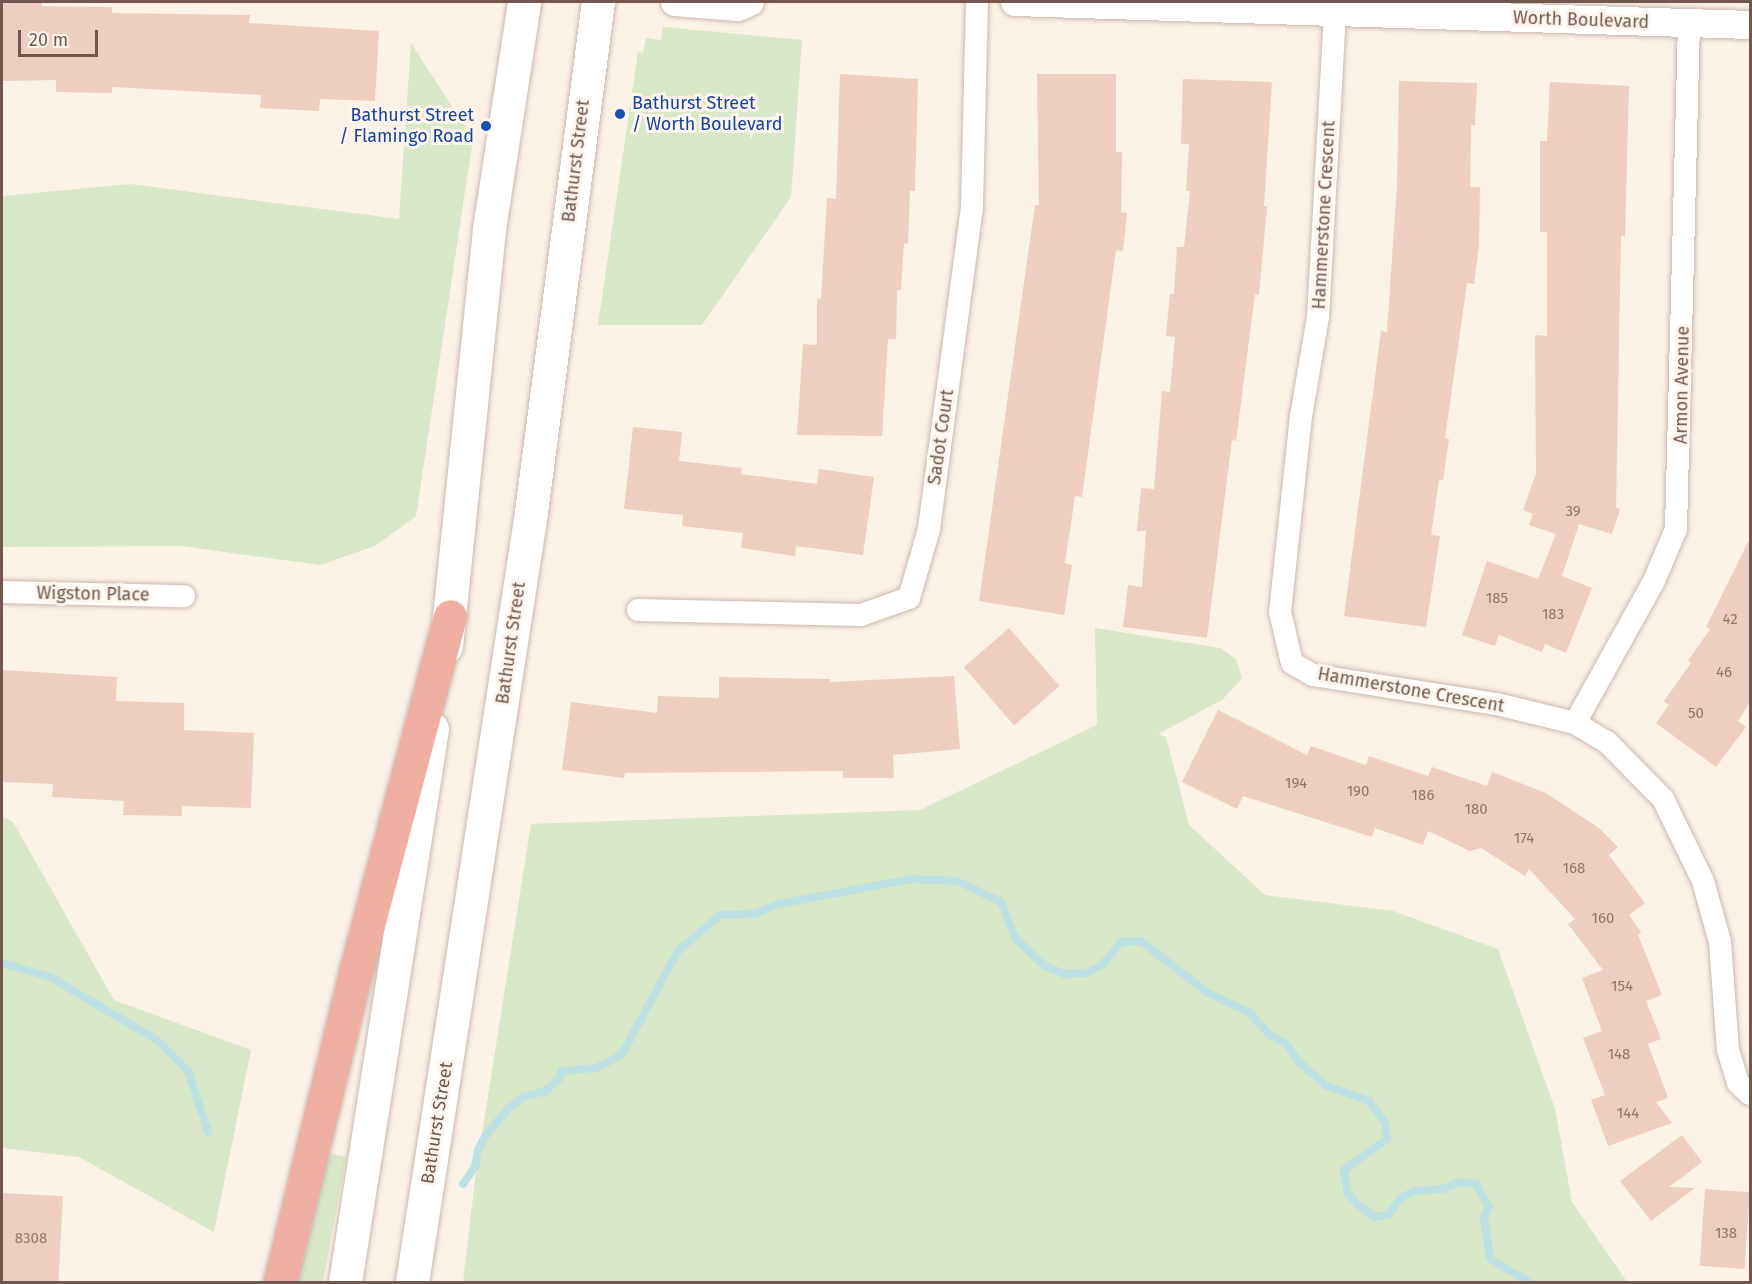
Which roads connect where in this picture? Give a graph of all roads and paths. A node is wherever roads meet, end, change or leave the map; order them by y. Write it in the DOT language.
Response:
graph roads {
  1 [pos="524,2"];
  2 [pos="598,2"];
  3 [pos="675,2"];
  4 [pos="750,2"];
  5 [pos="977,2"];
  6 [pos="1015,2"];
  7 [pos="1335,13"];
  8 [pos="1689,22"];
  9 [pos="1750,25"];
  10 [pos="2,592"];
  11 [pos="184,596"];
  12 [pos="638,610"];
  13 [pos="450,616"];
  14 [pos="1575,723"];
  15 [pos="1750,1094"];
  16 [pos="280,1282"];
  17 [pos="345,1282"];
  18 [pos="412,1282"];
  1 -- 13 [label="main road"];
  2 -- 18 [label="main road, Bathurst Street"];
  3 -- 4 [label="street"];
  5 -- 12 [label="street, Sadot Court"];
  6 -- 7 [label="street, Worth Boulevard"];
  7 -- 8 [label="street, Worth Boulevard"];
  7 -- 14 [label="street, Hammerstone Crescent"];
  8 -- 9 [label="street, Worth Boulevard"];
  8 -- 14 [label="street, Armon Avenue"];
  10 -- 11 [label="street, Wigston Place"];
  13 -- 16 [label="highway"];
  13 -- 17 [label="main road"];
  14 -- 15 [label="street, Hammerstone Crescent"];
}
